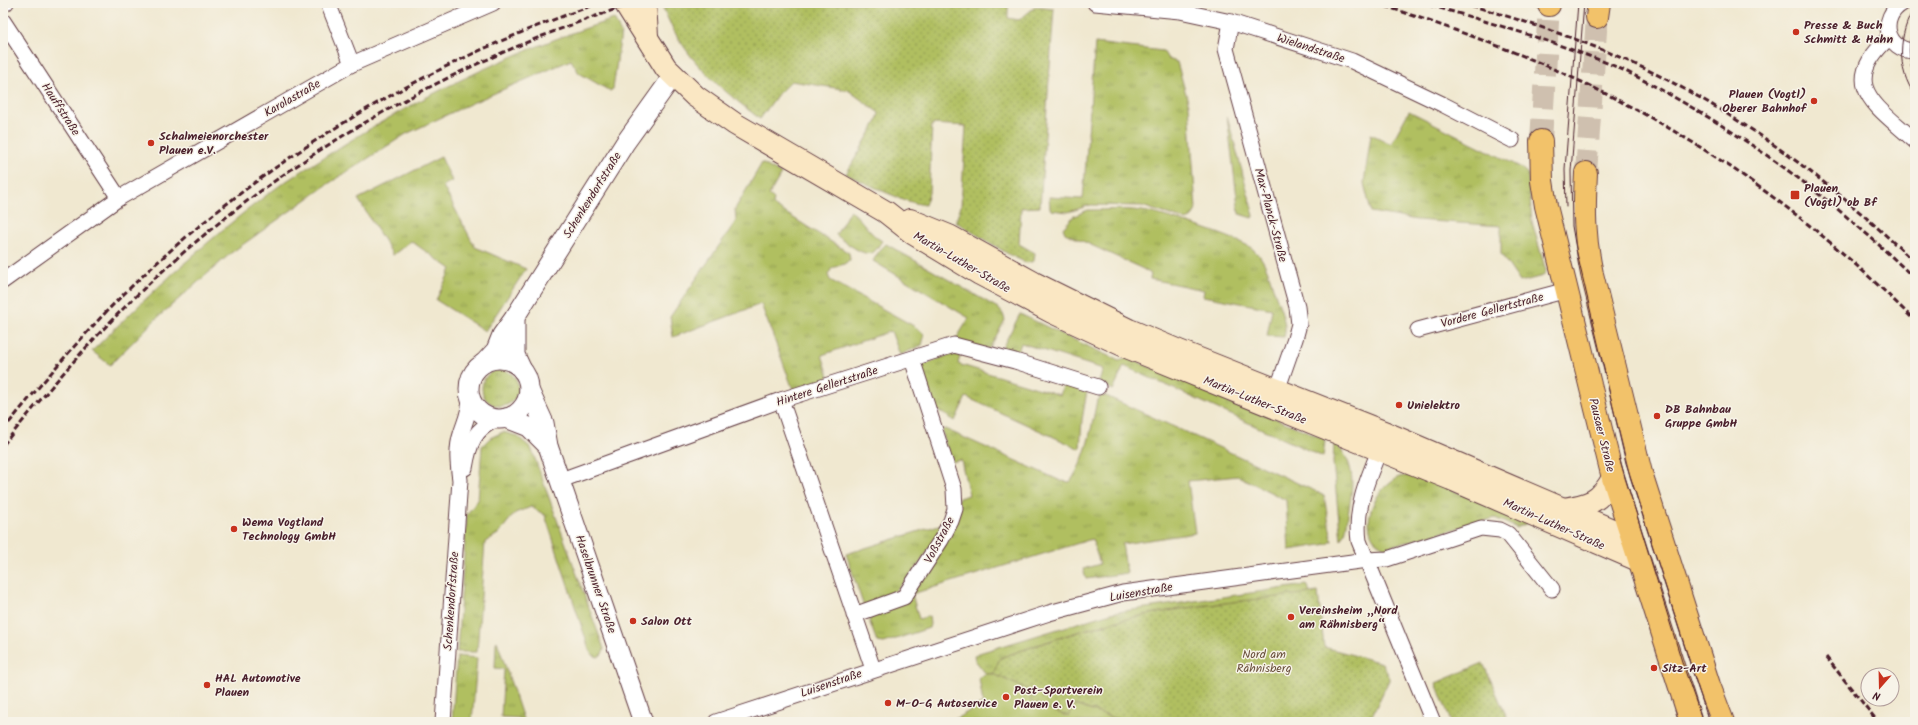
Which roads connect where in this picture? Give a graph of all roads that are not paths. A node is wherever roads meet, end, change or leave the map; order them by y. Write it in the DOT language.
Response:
graph roads {
  1 [pos="6,3"];
  2 [pos="328,3"];
  3 [pos="493,3"];
  4 [pos="624,3"];
  5 [pos="645,3"];
  6 [pos="1095,3"];
  7 [pos="1903,3"];
  8 [pos="3,4"];
  9 [pos="3,21"];
  10 [pos="1231,22"];
  11 [pos="648,36"];
  12 [pos="1890,37"];
  13 [pos="1915,51"];
  14 [pos="352,64"];
  15 [pos="673,76"];
  16 [pos="1512,140"];
  17 [pos="1541,141"];
  18 [pos="1915,141"];
  19 [pos="1586,174"];
  20 [pos="119,198"];
  21 [pos="3,281"];
  22 [pos="1567,290"];
  23 [pos="515,317"];
  24 [pos="1418,330"];
  25 [pos="912,359"];
  26 [pos="484,363"];
  27 [pos="522,370"];
  28 [pos="1098,388"];
  29 [pos="529,390"];
  30 [pos="470,398"];
  31 [pos="1274,398"];
  32 [pos="781,400"];
  33 [pos="502,418"];
  34 [pos="1383,441"];
  35 [pos="548,446"];
  36 [pos="1613,478"];
  37 [pos="460,480"];
  38 [pos="561,480"];
  39 [pos="1563,509"];
  40 [pos="1631,538"];
  41 [pos="1669,559"];
  42 [pos="1367,560"];
  43 [pos="1638,560"];
  44 [pos="1552,589"];
  45 [pos="854,615"];
  46 [pos="873,669"];
  47 [pos="443,722"];
  48 [pos="643,722"];
  49 [pos="716,722"];
  50 [pos="1434,722"];
  51 [pos="1691,722"];
  52 [pos="1723,722"];
  1 -- 8 [label="street"];
  2 -- 14 [label="street"];
  3 -- 14 [label="street, Karolastraße"];
  4 -- 11 [label="main road, Martin-Luther-Straße"];
  5 -- 11 [label="main road, Martin-Luther-Straße"];
  6 -- 10 [label="street, Wielandstraße"];
  7 -- 12 [label="street"];
  9 -- 20 [label="street, Hauffstraße"];
  10 -- 16 [label="street, Wielandstraße"];
  10 -- 31 [label="street, Max-Planck-Straße"];
  11 -- 15 [label="main road, Martin-Luther-Straße"];
  12 -- 13 [label="street"];
  12 -- 18 [label="street"];
  14 -- 20 [label="street, Karolastraße"];
  15 -- 23 [label="street, Schenkendorfstraße"];
  15 -- 31 [label="main road, Martin-Luther-Straße"];
  17 -- 22 [label="main road, Pausaer Straße"];
  19 -- 41 [label="main road"];
  20 -- 21 [label="street, Karolastraße"];
  22 -- 24 [label="street, Vordere Gellertstraße"];
  22 -- 36 [label="main road, Pausaer Straße"];
  23 -- 26 [label="street, Schenkendorfstraße"];
  23 -- 27 [label="street"];
  25 -- 28 [label="street, Hintere Gellertstraße"];
  25 -- 32 [label="street, Hintere Gellertstraße"];
  25 -- 45 [label="street, Voßstraße"];
  26 -- 27 [label="street"];
  26 -- 30 [label="street, Schenkendorfstraße"];
  27 -- 29 [label="street"];
  29 -- 33 [label="street, Schenkendorfstraße"];
  29 -- 35 [label="street, Haselbrunner Straße"];
  30 -- 33 [label="street"];
  30 -- 37 [label="street, Schenkendorfstraße"];
  31 -- 34 [label="main road, Martin-Luther-Straße"];
  32 -- 38 [label="street, Hintere Gellertstraße"];
  32 -- 45 [label="street"];
  33 -- 35 [label="street, Haselbrunner Straße"];
  33 -- 37 [label="street, Schenkendorfstraße"];
  34 -- 39 [label="main road, Martin-Luther-Straße"];
  34 -- 42 [label="street"];
  34 -- 43 [label="main road, Martin-Luther-Straße"];
  35 -- 38 [label="street, Haselbrunner Straße"];
  36 -- 39 [label="main road"];
  36 -- 40 [label="main road, Pausaer Straße"];
  37 -- 47 [label="street, Schenkendorfstraße"];
  38 -- 48 [label="street, Haselbrunner Straße"];
  39 -- 40 [label="main road, Martin-Luther-Straße"];
  40 -- 41 [label="main road"];
  40 -- 43 [label="main road, Pausaer Straße"];
  41 -- 43 [label="main road"];
  41 -- 52 [label="main road"];
  42 -- 44 [label="street, Luisenstraße"];
  42 -- 46 [label="street, Luisenstraße"];
  42 -- 50 [label="street"];
  43 -- 51 [label="main road, Pausaer Straße"];
  45 -- 46 [label="street"];
  46 -- 49 [label="street, Luisenstraße"];
}
